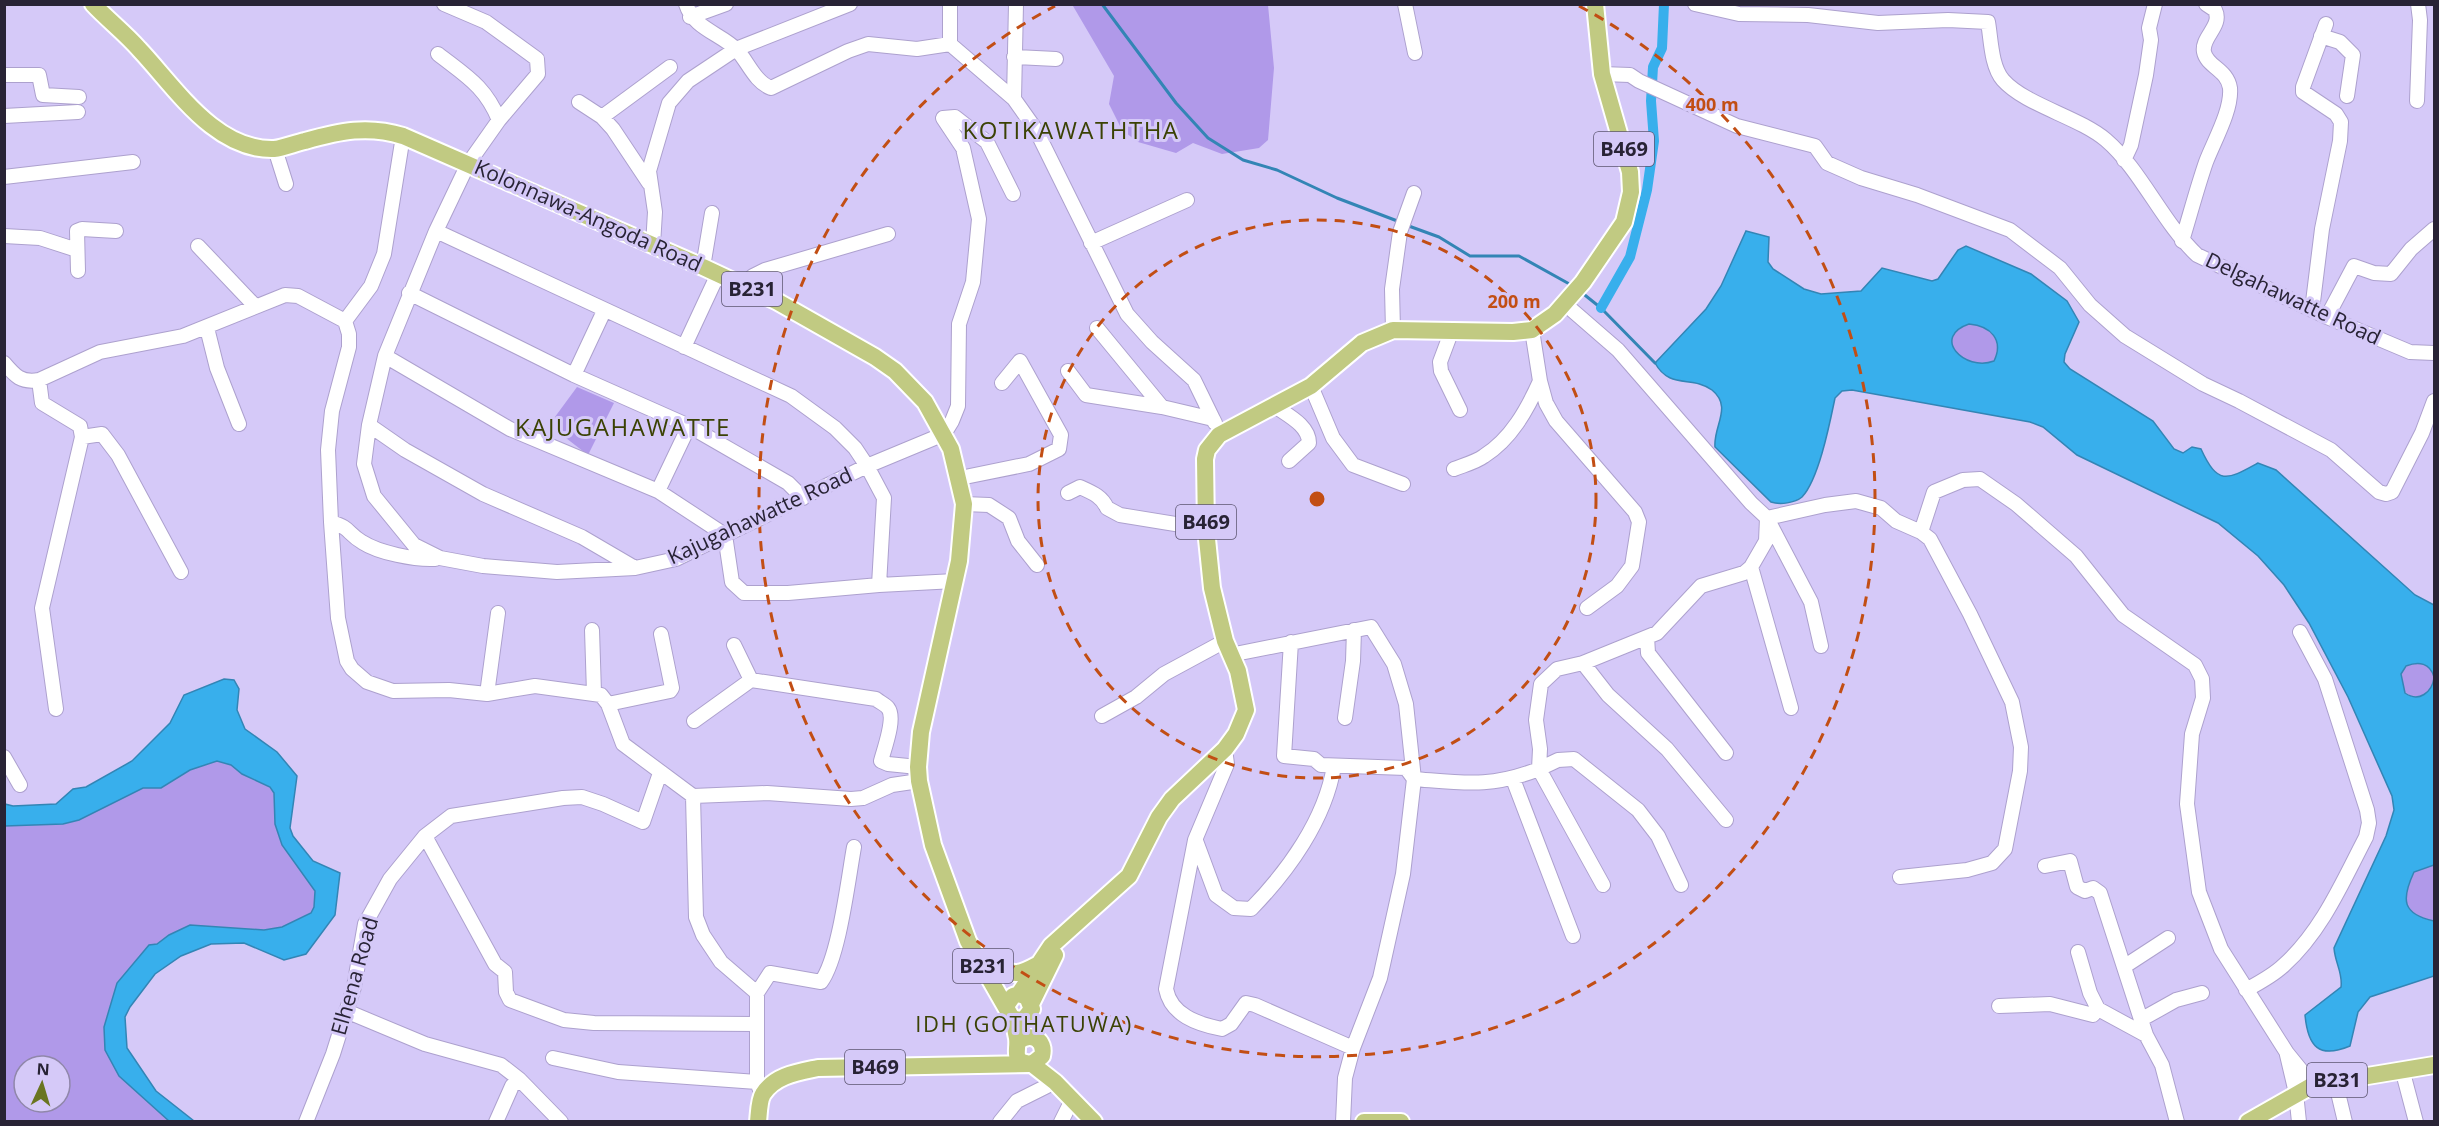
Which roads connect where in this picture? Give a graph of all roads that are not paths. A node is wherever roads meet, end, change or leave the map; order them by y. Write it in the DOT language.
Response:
graph roads {
  1 [pos="93,4"];
  2 [pos="444,4"];
  3 [pos="726,4"];
  4 [pos="850,4"];
  5 [pos="950,4"];
  6 [pos="1016,4"];
  7 [pos="1405,4"];
  8 [pos="1595,4"];
  9 [pos="1695,4"];
  10 [pos="2155,4"];
  11 [pos="2206,4"];
  12 [pos="2418,4"];
  13 [pos="1808,10"];
  14 [pos="688,11"];
  15 [pos="950,44"];
  16 [pos="736,49"];
  17 [pos="1415,53"];
  18 [pos="438,54"];
  19 [pos="1014,57"];
  20 [pos="1056,59"];
  21 [pos="670,67"];
  22 [pos="1602,74"];
  23 [pos="4,75"];
  24 [pos="2347,96"];
  25 [pos="79,97"];
  26 [pos="1014,99"];
  27 [pos="2417,101"];
  28 [pos="579,102"];
  29 [pos="78,112"];
  30 [pos="4,116"];
  31 [pos="602,117"];
  32 [pos="499,120"];
  33 [pos="403,136"];
  34 [pos="275,149"];
  35 [pos="2124,160"];
  36 [pos="133,162"];
  37 [pos="468,164"];
  38 [pos="4,177"];
  39 [pos="286,184"];
  40 [pos="652,187"];
  41 [pos="1414,193"];
  42 [pos="1013,194"];
  43 [pos="1187,201"];
  44 [pos="712,213"];
  45 [pos="2434,229"];
  46 [pos="116,231"];
  47 [pos="436,231"];
  48 [pos="888,234"];
  49 [pos="4,236"];
  50 [pos="2182,241"];
  51 [pos="1091,243"];
  52 [pos="653,245"];
  53 [pos="198,246"];
  54 [pos="77,250"];
  55 [pos="78,270"];
  56 [pos="711,270"];
  57 [pos="744,285"];
  58 [pos="409,293"];
  59 [pos="1574,293"];
  60 [pos="255,306"];
  61 [pos="2312,310"];
  62 [pos="604,311"];
  63 [pos="2327,317"];
  64 [pos="345,321"];
  65 [pos="207,328"];
  66 [pos="1096,328"];
  67 [pos="1393,330"];
  68 [pos="1452,330"];
  69 [pos="1533,330"];
  70 [pos="684,347"];
  71 [pos="2434,353"];
  72 [pos="385,356"];
  73 [pos="4,363"];
  74 [pos="1068,372"];
  75 [pos="574,375"];
  76 [pos="39,380"];
  77 [pos="1540,381"];
  78 [pos="1002,383"];
  79 [pos="1311,386"];
  80 [pos="2434,401"];
  81 [pos="1162,407"];
  82 [pos="1276,407"];
  83 [pos="1460,410"];
  84 [pos="1213,418"];
  85 [pos="239,424"];
  86 [pos="369,425"];
  87 [pos="689,426"];
  88 [pos="944,434"];
  89 [pos="1219,435"];
  90 [pos="82,437"];
  91 [pos="1289,461"];
  92 [pos="867,466"];
  93 [pos="1454,469"];
  94 [pos="960,478"];
  95 [pos="1403,484"];
  96 [pos="658,491"];
  97 [pos="1068,493"];
  98 [pos="803,498"];
  99 [pos="964,504"];
  100 [pos="1767,518"];
  101 [pos="331,522"];
  102 [pos="1206,529"];
  103 [pos="1921,532"];
  104 [pos="725,535"];
  105 [pos="440,558"];
  106 [pos="1037,565"];
  107 [pos="1751,567"];
  108 [pos="635,568"];
  109 [pos="181,572"];
  110 [pos="954,581"];
  111 [pos="879,585"];
  112 [pos="1587,608"];
  113 [pos="498,613"];
  114 [pos="592,630"];
  115 [pos="1354,630"];
  116 [pos="2300,632"];
  117 [pos="662,634"];
  118 [pos="1647,637"];
  119 [pos="1291,642"];
  120 [pos="734,645"];
  121 [pos="1821,646"];
  122 [pos="1228,648"];
  123 [pos="1583,663"];
  124 [pos="751,680"];
  125 [pos="594,693"];
  126 [pos="487,694"];
  127 [pos="608,704"];
  128 [pos="1791,708"];
  129 [pos="56,709"];
  130 [pos="1102,716"];
  131 [pos="1345,718"];
  132 [pos="694,721"];
  133 [pos="1225,749"];
  134 [pos="1726,753"];
  135 [pos="4,757"];
  136 [pos="1334,766"];
  137 [pos="1539,769"];
  138 [pos="660,773"];
  139 [pos="918,774"];
  140 [pos="1414,779"];
  141 [pos="1513,779"];
  142 [pos="20,785"];
  143 [pos="693,796"];
  144 [pos="1726,820"];
  145 [pos="424,836"];
  146 [pos="1195,840"];
  147 [pos="854,847"];
  148 [pos="2045,866"];
  149 [pos="1900,877"];
  150 [pos="1603,885"];
  151 [pos="1681,885"];
  152 [pos="963,925"];
  153 [pos="1573,936"];
  154 [pos="1063,938"];
  155 [pos="2168,938"];
  156 [pos="2078,952"];
  157 [pos="1038,965"];
  158 [pos="994,966"];
  159 [pos="2125,966"];
  160 [pos="2246,990"];
  161 [pos="757,993"];
  162 [pos="2202,993"];
  163 [pos="1019,1005"];
  164 [pos="1999,1006"];
  165 [pos="2098,1009"];
  166 [pos="346,1011"];
  167 [pos="2142,1019"];
  168 [pos="756,1024"];
  169 [pos="2146,1035"];
  170 [pos="1017,1045"];
  171 [pos="1041,1045"];
  172 [pos="1353,1048"];
  173 [pos="2287,1053"];
  174 [pos="554,1059"];
  175 [pos="1030,1064"];
  176 [pos="987,1065"];
  177 [pos="2434,1065"];
  178 [pos="2402,1069"];
  179 [pos="519,1079"];
  180 [pos="2335,1080"];
  181 [pos="1055,1082"];
  182 [pos="2313,1085"];
  183 [pos="759,1088"];
  184 [pos="2296,1093"];
  185 [pos="1072,1100"];
  186 [pos="306,1122"];
  187 [pos="496,1122"];
  188 [pos="561,1122"];
  189 [pos="758,1122"];
  190 [pos="1000,1122"];
  191 [pos="1061,1122"];
  192 [pos="1094,1122"];
  193 [pos="1343,1122"];
  194 [pos="1364,1122"];
  195 [pos="1401,1122"];
  196 [pos="2177,1122"];
  197 [pos="2248,1122"];
  198 [pos="2299,1122"];
  199 [pos="2345,1122"];
  200 [pos="2416,1122"];
  1 -- 34 [label="main road, Kolonnawa-Angoda Road / B231"];
  2 -- 32 [label="street, Kajugahawatte Road"];
  3 -- 14 [label="street"];
  4 -- 16 [label="street"];
  5 -- 15 [label="street"];
  6 -- 19 [label="street"];
  7 -- 17 [label="street"];
  8 -- 22 [label="main road, B469"];
  9 -- 13 [label="street, Delgahawatte Road"];
  10 -- 35 [label="street"];
  11 -- 50 [label="street"];
  12 -- 27 [label="street"];
  13 -- 35 [label="street, Delgahawatte Road"];
  14 -- 16 [label="street"];
  15 -- 16 [label="street"];
  15 -- 26 [label="street"];
  16 -- 40 [label="street"];
  18 -- 32 [label="street"];
  19 -- 20 [label="street"];
  19 -- 26 [label="street"];
  21 -- 31 [label="street"];
  22 -- 59 [label="main road, B469"];
  22 -- 80 [label="street"];
  23 -- 25 [label="street"];
  24 -- 61 [label="street"];
  26 -- 51 [label="street"];
  28 -- 31 [label="street"];
  29 -- 30 [label="street"];
  31 -- 40 [label="street"];
  32 -- 37 [label="street, Kajugahawatte Road"];
  33 -- 34 [label="main road, Kolonnawa-Angoda Road / B231"];
  33 -- 37 [label="main road, Kolonnawa-Angoda Road / B231"];
  33 -- 64 [label="street"];
  34 -- 39 [label="street"];
  35 -- 50 [label="street, Delgahawatte Road"];
  36 -- 38 [label="street"];
  37 -- 47 [label="street, Kajugahawatte Road"];
  37 -- 52 [label="main road, Kolonnawa-Angoda Road / B231"];
  40 -- 52 [label="street"];
  41 -- 67 [label="street"];
  42 -- 88 [label="street"];
  43 -- 51 [label="street"];
  44 -- 56 [label="street"];
  45 -- 63 [label="street"];
  46 -- 54 [label="street"];
  47 -- 58 [label="street, Kajugahawatte Road"];
  47 -- 62 [label="street"];
  48 -- 57 [label="street"];
  49 -- 54 [label="street"];
  50 -- 61 [label="street, Delgahawatte Road"];
  51 -- 84 [label="street"];
  52 -- 56 [label="main road, Kolonnawa-Angoda Road / B231"];
  53 -- 60 [label="street"];
  54 -- 55 [label="street"];
  56 -- 57 [label="main road, Kolonnawa-Angoda Road / B231"];
  56 -- 70 [label="street"];
  57 -- 88 [label="main road, Kolonnawa-Angoda Road / B231"];
  58 -- 72 [label="street, Kajugahawatte Road"];
  58 -- 75 [label="street"];
  59 -- 69 [label="main road, B469"];
  59 -- 100 [label="street"];
  60 -- 64 [label="street"];
  60 -- 65 [label="street"];
  61 -- 63 [label="street, Delgahawatte Road"];
  62 -- 70 [label="street"];
  62 -- 75 [label="street"];
  63 -- 71 [label="street, Delgahawatte Road"];
  64 -- 101 [label="street"];
  65 -- 76 [label="street"];
  65 -- 85 [label="street"];
  66 -- 81 [label="street"];
  67 -- 68 [label="main road"];
  67 -- 79 [label="main road"];
  68 -- 69 [label="main road"];
  68 -- 83 [label="street"];
  69 -- 77 [label="street"];
  70 -- 92 [label="street"];
  72 -- 86 [label="street, Kajugahawatte Road"];
  72 -- 96 [label="street"];
  73 -- 76 [label="street"];
  74 -- 81 [label="street"];
  75 -- 87 [label="street"];
  76 -- 90 [label="street"];
  77 -- 93 [label="street"];
  77 -- 112 [label="street"];
  78 -- 94 [label="street"];
  79 -- 82 [label="main road"];
  79 -- 95 [label="street"];
  81 -- 84 [label="street"];
  82 -- 89 [label="main road"];
  82 -- 91 [label="street"];
  84 -- 89 [label="street"];
  86 -- 105 [label="street, Kajugahawatte Road"];
  86 -- 108 [label="street"];
  87 -- 96 [label="street"];
  87 -- 98 [label="street"];
  88 -- 92 [label="street, Kajugahawatte Road"];
  88 -- 94 [label="main road, Kolonnawa-Angoda Road / B231"];
  89 -- 102 [label="main road, B469"];
  90 -- 109 [label="street"];
  90 -- 129 [label="street"];
  92 -- 98 [label="street, Kajugahawatte Road"];
  92 -- 111 [label="street"];
  94 -- 99 [label="main road, Kolonnawa-Angoda Road / B231"];
  96 -- 104 [label="street"];
  97 -- 102 [label="street"];
  98 -- 104 [label="street, Kajugahawatte Road"];
  99 -- 106 [label="street"];
  99 -- 110 [label="main road, Kolonnawa-Angoda Road / B231"];
  100 -- 103 [label="street"];
  100 -- 107 [label="street"];
  100 -- 121 [label="street"];
  101 -- 105 [label="street"];
  101 -- 126 [label="street"];
  102 -- 122 [label="main road, B469"];
  103 -- 149 [label="street"];
  103 -- 160 [label="street"];
  104 -- 108 [label="street, Kajugahawatte Road"];
  104 -- 111 [label="street"];
  105 -- 108 [label="street, Kajugahawatte Road"];
  107 -- 118 [label="street"];
  107 -- 128 [label="street"];
  110 -- 111 [label="street"];
  110 -- 139 [label="main road, Kolonnawa-Angoda Road / B231"];
  113 -- 126 [label="street"];
  114 -- 125 [label="street"];
  115 -- 119 [label="street"];
  115 -- 131 [label="street"];
  115 -- 140 [label="street"];
  116 -- 160 [label="street"];
  117 -- 127 [label="street"];
  118 -- 123 [label="street"];
  118 -- 134 [label="street"];
  119 -- 122 [label="street"];
  119 -- 136 [label="street"];
  120 -- 124 [label="street"];
  122 -- 130 [label="street"];
  122 -- 133 [label="main road, B469"];
  123 -- 137 [label="street"];
  123 -- 144 [label="street"];
  124 -- 132 [label="street"];
  124 -- 139 [label="street"];
  125 -- 126 [label="street"];
  125 -- 127 [label="street"];
  127 -- 138 [label="street"];
  133 -- 146 [label="street"];
  133 -- 154 [label="main road, B469"];
  135 -- 142 [label="street"];
  136 -- 140 [label="street"];
  136 -- 146 [label="street"];
  137 -- 141 [label="street"];
  137 -- 150 [label="street"];
  137 -- 151 [label="street"];
  138 -- 143 [label="street"];
  138 -- 145 [label="street, Elhena Road"];
  139 -- 143 [label="street"];
  139 -- 152 [label="main road, Kolonnawa-Angoda Road / B231"];
  140 -- 141 [label="street"];
  140 -- 172 [label="street"];
  141 -- 153 [label="street"];
  143 -- 161 [label="street"];
  145 -- 166 [label="street, Elhena Road"];
  145 -- 168 [label="street"];
  146 -- 172 [label="street"];
  147 -- 161 [label="street"];
  148 -- 159 [label="street"];
  152 -- 158 [label="main road, Kolonnawa-Angoda Road / B231"];
  152 -- 163 [label="main road, Kolonnawa-Angoda Road / B231"];
  154 -- 157 [label="main road, B469"];
  154 -- 163 [label="main road, B469"];
  155 -- 159 [label="street"];
  156 -- 165 [label="street"];
  157 -- 158 [label="main road"];
  157 -- 163 [label="main road, B469"];
  158 -- 163 [label="main road, Kolonnawa-Angoda Road / B231"];
  159 -- 167 [label="street"];
  160 -- 173 [label="street"];
  161 -- 168 [label="street"];
  162 -- 167 [label="street"];
  163 -- 170 [label="main road, B231"];
  163 -- 171 [label="main road, B231"];
  164 -- 165 [label="street"];
  165 -- 169 [label="street"];
  166 -- 179 [label="street"];
  166 -- 186 [label="street, Elhena Road"];
  167 -- 169 [label="street"];
  168 -- 183 [label="street"];
  169 -- 196 [label="street"];
  170 -- 171 [label="main road"];
  170 -- 175 [label="main road"];
  170 -- 176 [label="main road"];
  171 -- 175 [label="main road"];
  171 -- 181 [label="main road, B231"];
  172 -- 193 [label="street"];
  173 -- 182 [label="street"];
  173 -- 184 [label="street"];
  174 -- 183 [label="street"];
  175 -- 176 [label="main road, B469"];
  175 -- 181 [label="main road, B231"];
  176 -- 183 [label="main road, B469"];
  177 -- 178 [label="main road, B231"];
  178 -- 180 [label="main road, B231"];
  178 -- 200 [label="street"];
  179 -- 187 [label="street"];
  179 -- 188 [label="street"];
  180 -- 182 [label="main road, B231"];
  180 -- 199 [label="street"];
  181 -- 185 [label="main road, B231"];
  181 -- 190 [label="street"];
  182 -- 184 [label="main road, B231"];
  183 -- 189 [label="main road"];
  184 -- 197 [label="main road, B231"];
  184 -- 198 [label="street"];
  185 -- 191 [label="street"];
  185 -- 192 [label="main road, B231"];
  194 -- 195 [label="main road"];
}
